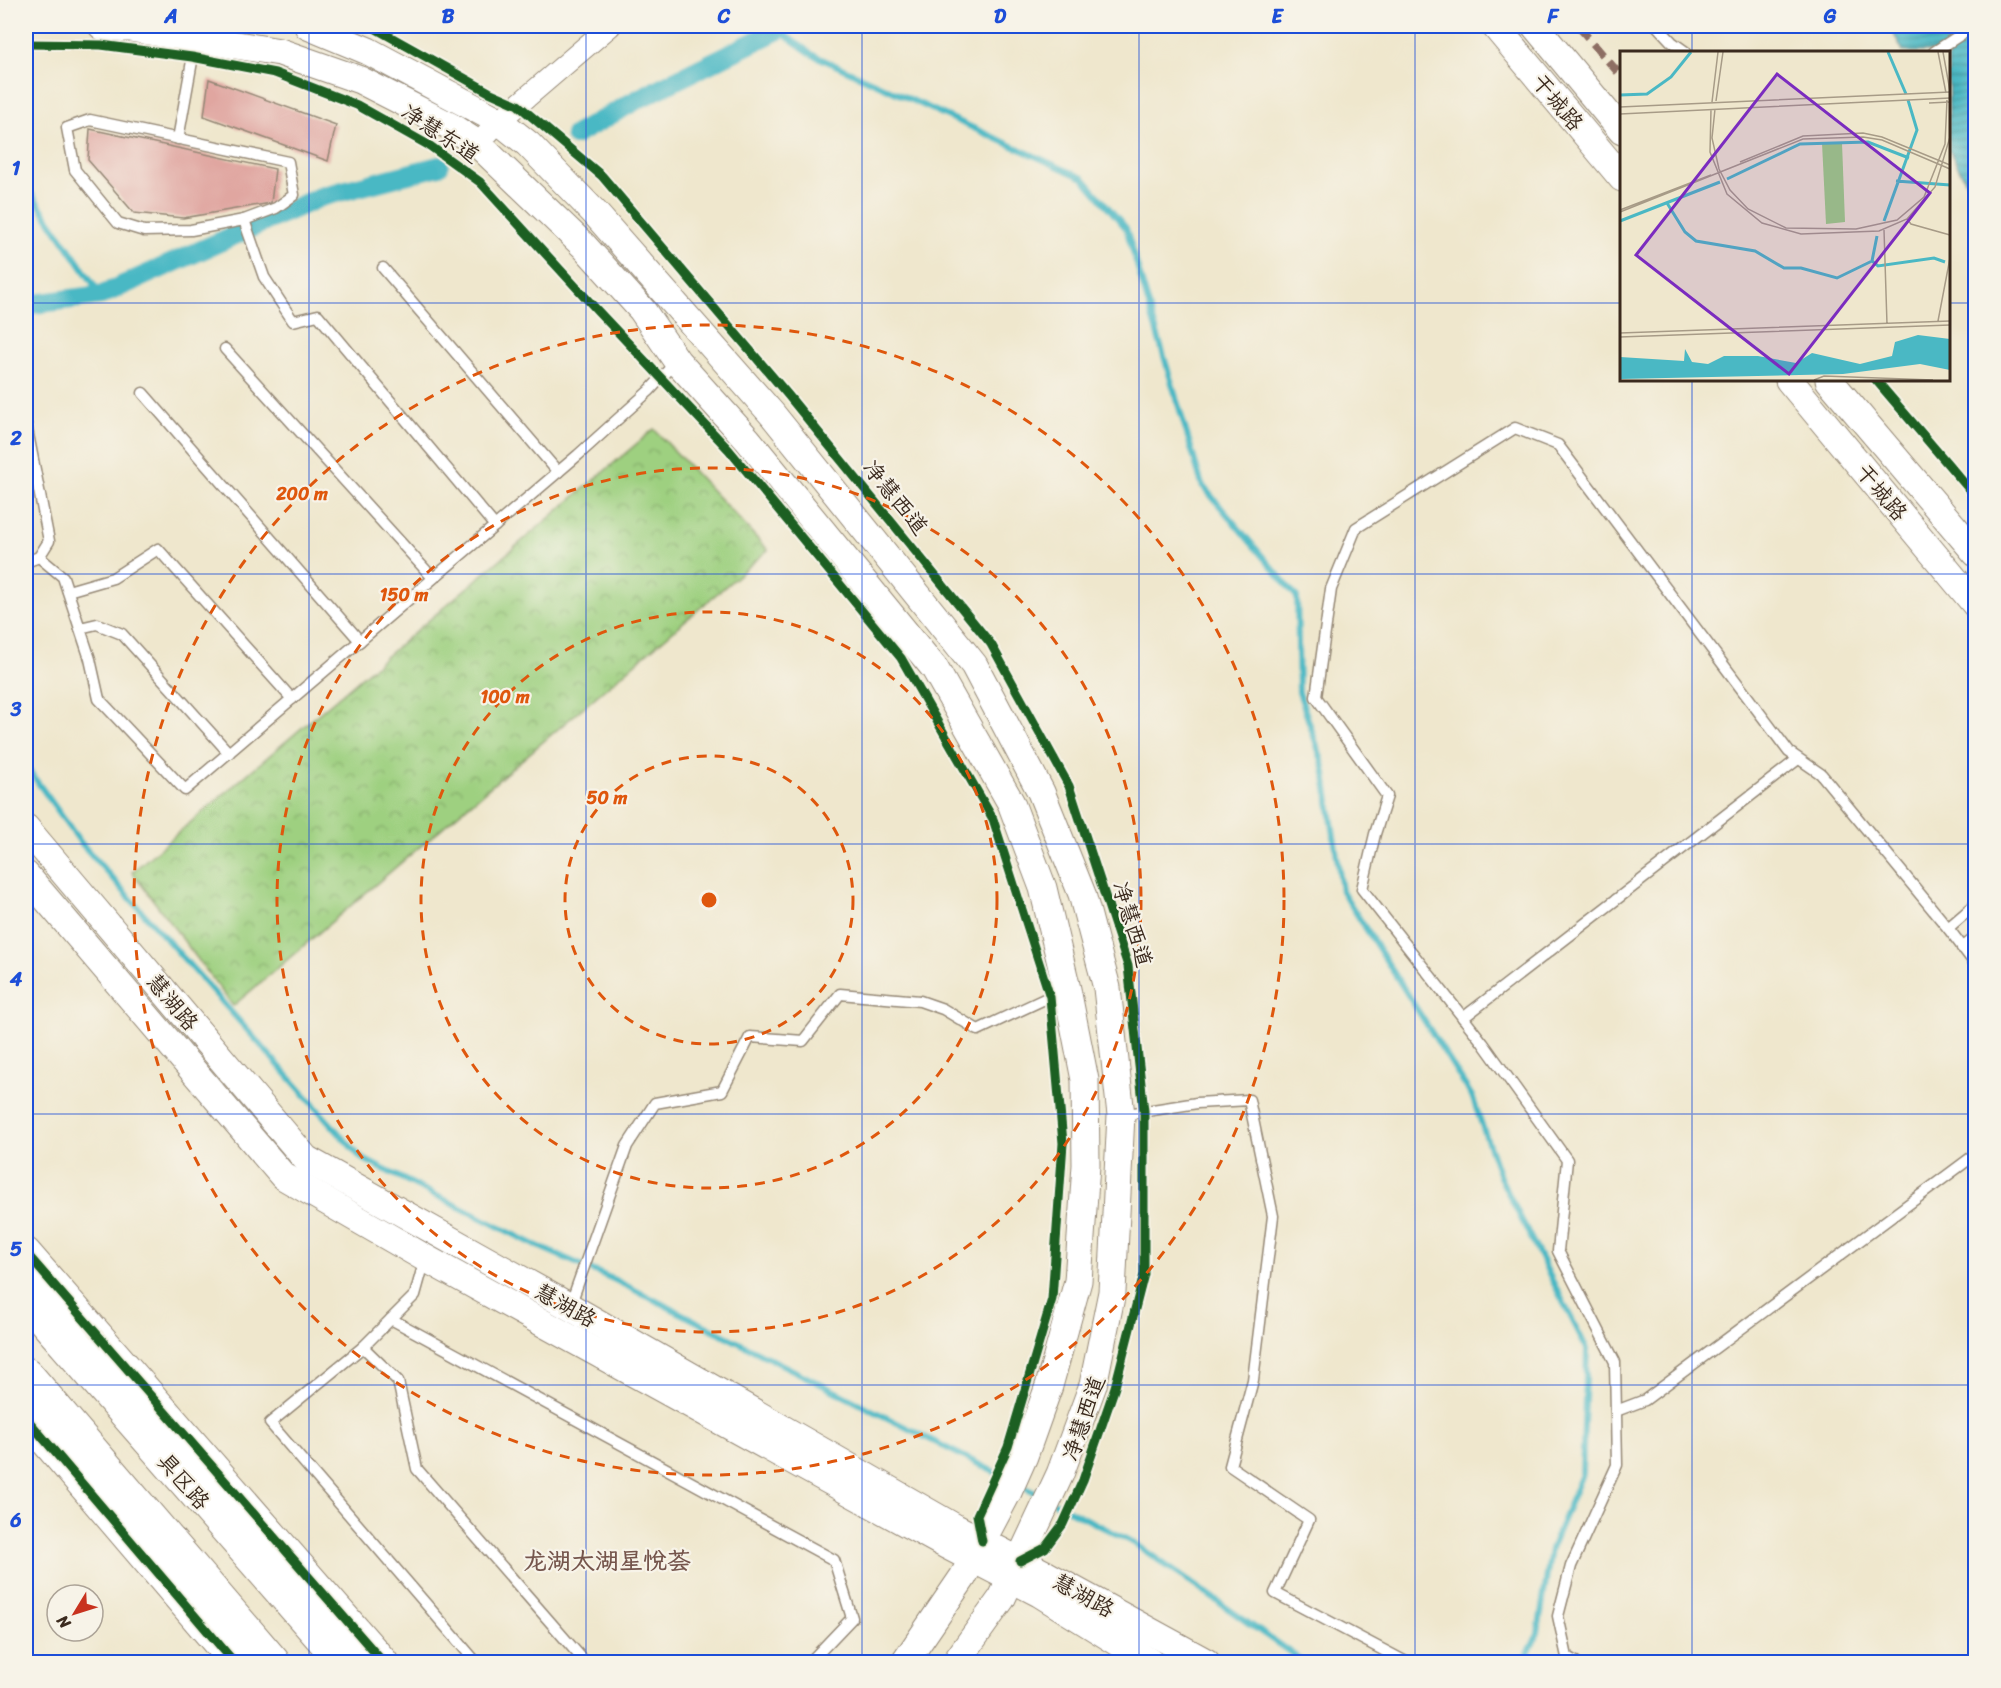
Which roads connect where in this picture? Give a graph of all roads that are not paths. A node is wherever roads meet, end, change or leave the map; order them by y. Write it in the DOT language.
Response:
graph roads {
  1 [pos="102,26"];
  2 [pos="308,26"];
  3 [pos="610,26"];
  4 [pos="1495,26"];
  5 [pos="1535,26"];
  6 [pos="1657,26"];
  7 [pos="1974,26"];
  8 [pos="196,39"];
  9 [pos="1685,51"];
  10 [pos="1936,51"];
  11 [pos="499,121"];
  12 [pos="1620,129"];
  13 [pos="178,139"];
  14 [pos="478,144"];
  15 [pos="1620,176"];
  16 [pos="245,222"];
  17 [pos="383,268"];
  18 [pos="225,350"];
  19 [pos="677,361"];
  20 [pos="1790,381"];
  21 [pos="1830,381"];
  22 [pos="142,393"];
  23 [pos="772,414"];
  24 [pos="26,424"];
  25 [pos="748,440"];
  26 [pos="558,472"];
  27 [pos="495,526"];
  28 [pos="1976,553"];
  29 [pos="39,556"];
  30 [pos="26,562"];
  31 [pos="433,578"];
  32 [pos="68,591"];
  33 [pos="1976,605"];
  34 [pos="80,628"];
  35 [pos="360,641"];
  36 [pos="292,699"];
  37 [pos="229,753"];
  38 [pos="1798,759"];
  39 [pos="26,828"];
  40 [pos="26,875"];
  41 [pos="1976,904"];
  42 [pos="1948,928"];
  43 [pos="1976,937"];
  44 [pos="1962,948"];
  45 [pos="1976,965"];
  46 [pos="1068,989"];
  47 [pos="1463,1018"];
  48 [pos="1121,1115"];
  49 [pos="1976,1154"];
  50 [pos="26,1253"];
  51 [pos="425,1258"];
  52 [pos="26,1299"];
  53 [pos="570,1307"];
  54 [pos="391,1319"];
  55 [pos="363,1347"];
  56 [pos="26,1374"];
  57 [pos="1616,1411"];
  58 [pos="26,1418"];
  59 [pos="977,1550"];
  60 [pos="1016,1570"];
  61 [pos="162,1579"];
  62 [pos="225,1608"];
  63 [pos="234,1662"];
  64 [pos="273,1662"];
  65 [pos="343,1662"];
  66 [pos="383,1662"];
  67 [pos="476,1662"];
  68 [pos="585,1662"];
  69 [pos="810,1662"];
  70 [pos="904,1662"];
  71 [pos="956,1662"];
  72 [pos="1150,1662"];
  73 [pos="1206,1662"];
  74 [pos="1406,1662"];
  75 [pos="1576,1662"];
  1 -- 8 [label="street, 净慧东道"];
  2 -- 11 [label="street, 净慧东道"];
  3 -- 11 [label="street"];
  4 -- 15 [label="street, 干城路"];
  5 -- 12 [label="street, 干城路"];
  6 -- 9 [label="lane"];
  7 -- 10 [label="lane"];
  8 -- 13 [label="lane"];
  8 -- 14 [label="street, 净慧东道"];
  11 -- 14 [label="street"];
  11 -- 23 [label="street, 净慧东道"];
  13 -- 16 [label="lane"];
  13 -- 16 [label="lane"];
  14 -- 19 [label="street, 净慧东道"];
  16 -- 27 [label="lane"];
  17 -- 26 [label="lane"];
  18 -- 31 [label="lane"];
  19 -- 25 [label="street, 净慧东道"];
  19 -- 26 [label="lane"];
  20 -- 33 [label="street, 干城路"];
  21 -- 28 [label="street, 干城路"];
  22 -- 35 [label="lane"];
  23 -- 48 [label="street, 净慧西道"];
  24 -- 29 [label="lane"];
  25 -- 46 [label="street, 净慧西道"];
  26 -- 27 [label="lane"];
  27 -- 31 [label="lane"];
  29 -- 30 [label="lane"];
  29 -- 32 [label="lane"];
  31 -- 35 [label="lane"];
  32 -- 34 [label="lane"];
  32 -- 36 [label="lane"];
  34 -- 37 [label="lane"];
  34 -- 37 [label="lane"];
  35 -- 36 [label="lane"];
  36 -- 37 [label="lane"];
  38 -- 42 [label="lane"];
  38 -- 47 [label="lane"];
  38 -- 47 [label="lane"];
  39 -- 53 [label="street, 慧湖路"];
  40 -- 51 [label="street, 慧湖路"];
  41 -- 42 [label="lane"];
  42 -- 44 [label="lane"];
  43 -- 44 [label="lane"];
  44 -- 45 [label="lane"];
  46 -- 53 [label="lane"];
  46 -- 59 [label="street, 净慧西道"];
  47 -- 57 [label="lane"];
  48 -- 60 [label="street, 净慧西道"];
  48 -- 74 [label="lane"];
  49 -- 57 [label="lane"];
  50 -- 66 [label="main road"];
  51 -- 54 [label="lane"];
  51 -- 59 [label="street, 慧湖路"];
  52 -- 65 [label="highway, 具区路"];
  53 -- 59 [label="street, 慧湖路"];
  54 -- 55 [label="lane"];
  54 -- 69 [label="lane"];
  55 -- 67 [label="lane"];
  55 -- 68 [label="lane"];
  56 -- 62 [label="highway"];
  57 -- 75 [label="lane"];
  58 -- 61 [label="main road"];
  59 -- 60 [label="street, 慧湖路"];
  59 -- 70 [label="street, 净慧西道"];
  60 -- 71 [label="street, 净慧西道"];
  60 -- 72 [label="street, 慧湖路"];
  60 -- 73 [label="street, 慧湖路"];
  61 -- 62 [label="main road"];
  61 -- 63 [label="main road"];
  62 -- 64 [label="highway"];
}
